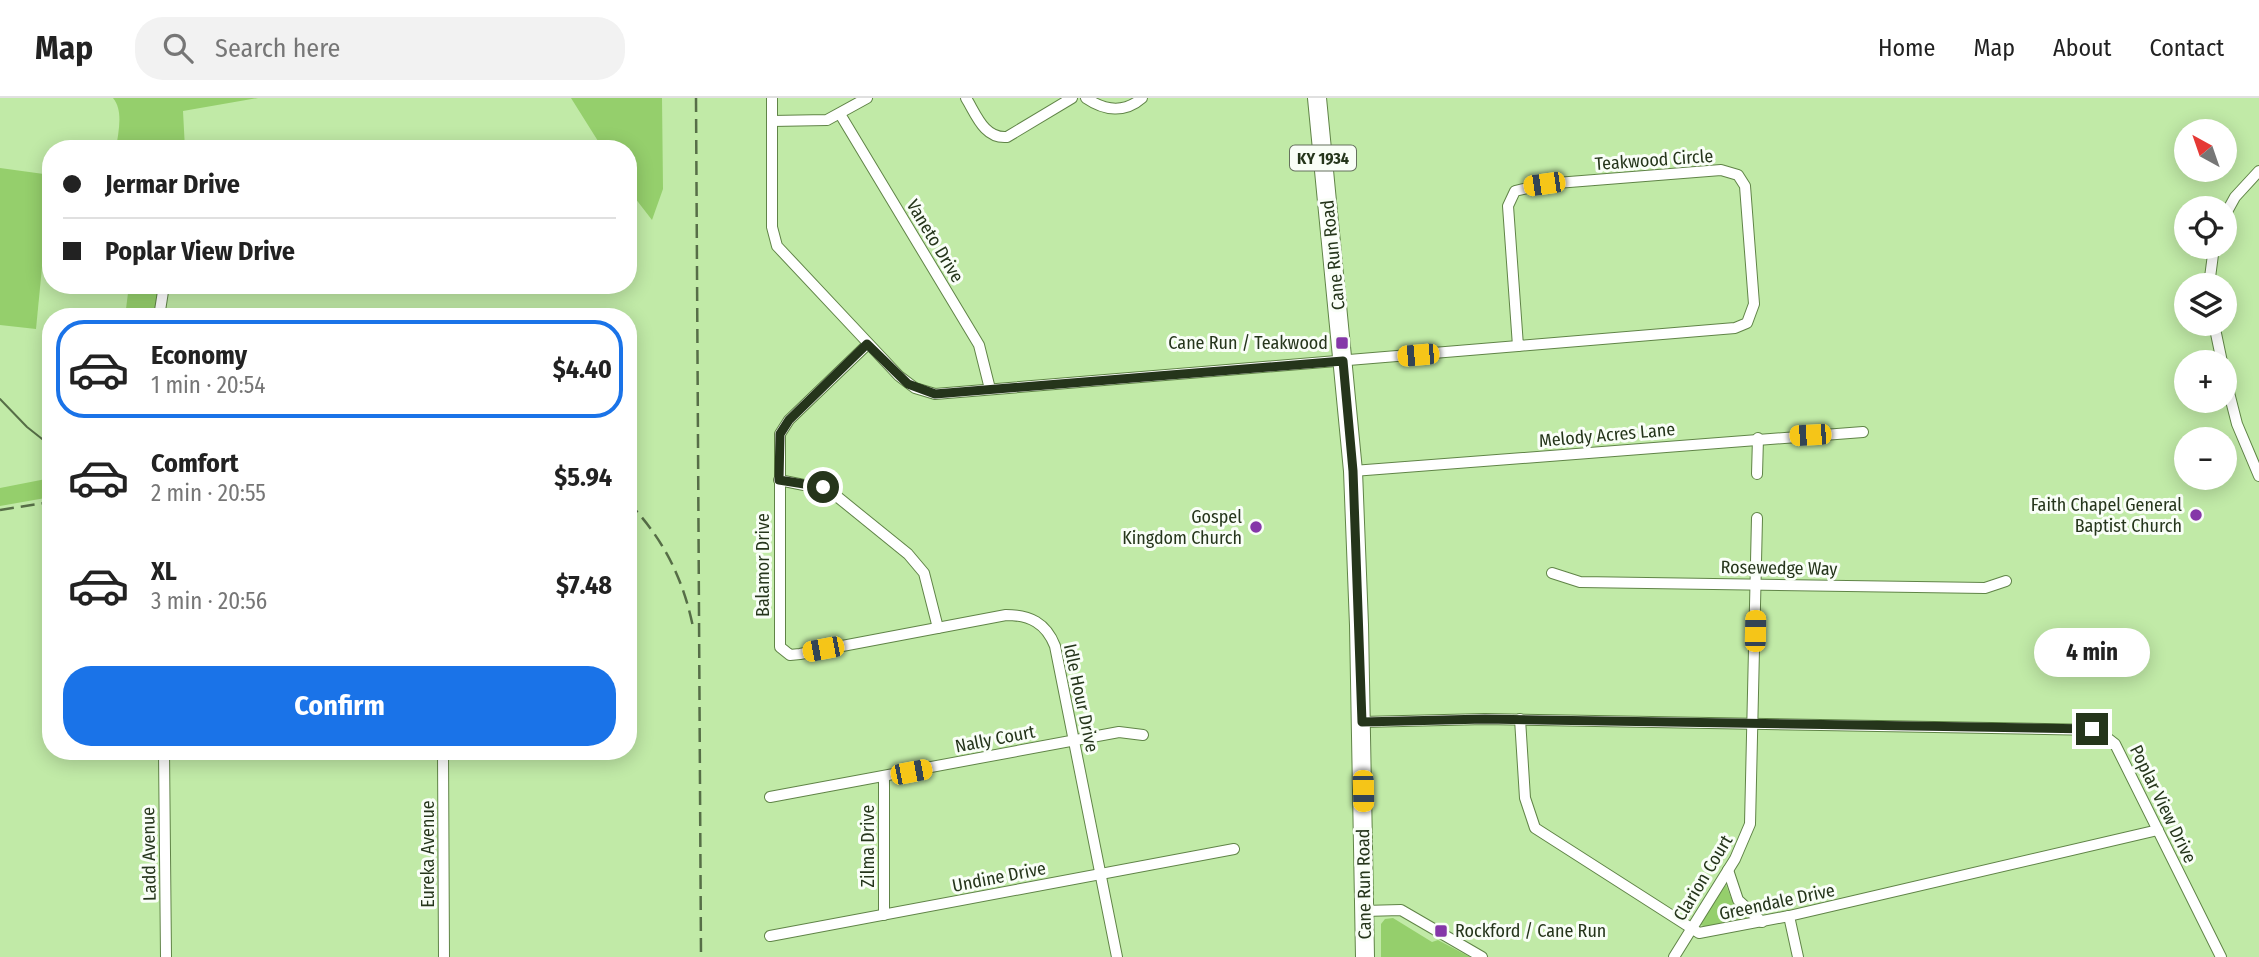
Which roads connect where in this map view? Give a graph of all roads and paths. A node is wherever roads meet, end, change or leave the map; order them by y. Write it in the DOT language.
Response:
graph roads {
  1 [pos="772,98"];
  2 [pos="867,98"];
  3 [pos="966,98"];
  4 [pos="1072,98"];
  5 [pos="1086,98"];
  6 [pos="1142,98"];
  7 [pos="1317,98"];
  8 [pos="840,114"];
  9 [pos="772,121"];
  10 [pos="2259,172"];
  11 [pos="2236,196"];
  12 [pos="867,344"];
  13 [pos="1518,346"];
  14 [pos="1343,361"];
  15 [pos="990,389"];
  16 [pos="2233,413"];
  17 [pos="1863,432"];
  18 [pos="1758,438"];
  19 [pos="1353,471"];
  20 [pos="1757,474"];
  21 [pos="2259,476"];
  22 [pos="779,480"];
  23 [pos="1757,518"];
  24 [pos="1552,573"];
  25 [pos="2006,582"];
  26 [pos="1756,584"];
  27 [pos="939,628"];
  28 [pos="785,652"];
  29 [pos="1520,719"];
  30 [pos="1362,722"];
  31 [pos="1753,724"];
  32 [pos="1143,735"];
  33 [pos="1074,740"];
  34 [pos="164,760"];
  35 [pos="443,760"];
  36 [pos="884,777"];
  37 [pos="771,797"];
  38 [pos="2158,830"];
  39 [pos="1234,849"];
  40 [pos="1728,870"];
  41 [pos="1101,873"];
  42 [pos="1364,911"];
  43 [pos="884,915"];
  44 [pos="1789,916"];
  45 [pos="1762,922"];
  46 [pos="1692,927"];
  47 [pos="770,936"];
  48 [pos="166,957"];
  49 [pos="444,957"];
  50 [pos="1117,957"];
  51 [pos="1365,957"];
  52 [pos="1482,957"];
  53 [pos="1674,957"];
  54 [pos="1798,957"];
  55 [pos="2221,957"];
  1 -- 9 [label="street, Teakwood Circle"];
  2 -- 8 [label="street"];
  3 -- 4 [label="street"];
  5 -- 6 [label="street"];
  7 -- 14 [label="highway, Cane Run Road / KY 1934"];
  8 -- 9 [label="street"];
  8 -- 15 [label="street, Vaneto Drive"];
  9 -- 12 [label="street, Teakwood Circle"];
  10 -- 11 [label="street"];
  12 -- 15 [label="street, Teakwood Circle"];
  12 -- 22 [label="street, Balamor Drive"];
  13 -- 13 [label="street, Teakwood Circle"];
  13 -- 14 [label="street, Teakwood Circle"];
  14 -- 15 [label="street, Teakwood Circle"];
  14 -- 19 [label="highway, Cane Run Road / KY 1934"];
  16 -- 21 [label="street"];
  17 -- 18 [label="street, Melody Acres Lane"];
  18 -- 19 [label="street, Melody Acres Lane"];
  18 -- 20 [label="street"];
  19 -- 30 [label="highway, Cane Run Road / KY 1934"];
  22 -- 27 [label="street"];
  22 -- 28 [label="street, Balamor Drive"];
  23 -- 26 [label="street, Clarion Court"];
  24 -- 26 [label="street, Rosewedge Way"];
  25 -- 26 [label="street, Rosewedge Way"];
  26 -- 31 [label="street, Clarion Court"];
  27 -- 28 [label="street, Idle Hour Drive"];
  27 -- 33 [label="street, Idle Hour Drive"];
  29 -- 30 [label="street, Poplar View Drive"];
  29 -- 31 [label="street, Poplar View Drive"];
  29 -- 46 [label="street, Greendale Drive"];
  30 -- 42 [label="highway, Cane Run Road / KY 1934"];
  31 -- 38 [label="street, Poplar View Drive"];
  31 -- 40 [label="street, Clarion Court"];
  32 -- 33 [label="street, Nally Court"];
  33 -- 36 [label="street, Nally Court"];
  33 -- 41 [label="street, Idle Hour Drive"];
  34 -- 48 [label="street, Ladd Avenue"];
  35 -- 49 [label="street, Eureka Avenue"];
  36 -- 37 [label="street, Nally Court"];
  36 -- 43 [label="street, Zilma Drive"];
  38 -- 44 [label="street, Greendale Drive"];
  38 -- 55 [label="street, Poplar View Drive"];
  39 -- 41 [label="street, Undine Drive"];
  40 -- 45 [label="street"];
  40 -- 46 [label="street, Clarion Court"];
  41 -- 43 [label="street, Undine Drive"];
  41 -- 50 [label="street, Idle Hour Drive"];
  42 -- 51 [label="highway, Cane Run Road / KY 1934"];
  42 -- 52 [label="street"];
  43 -- 47 [label="street, Undine Drive"];
  44 -- 45 [label="street, Greendale Drive"];
  44 -- 54 [label="street"];
  45 -- 46 [label="street, Greendale Drive"];
  46 -- 53 [label="street, Clarion Court"];
}
